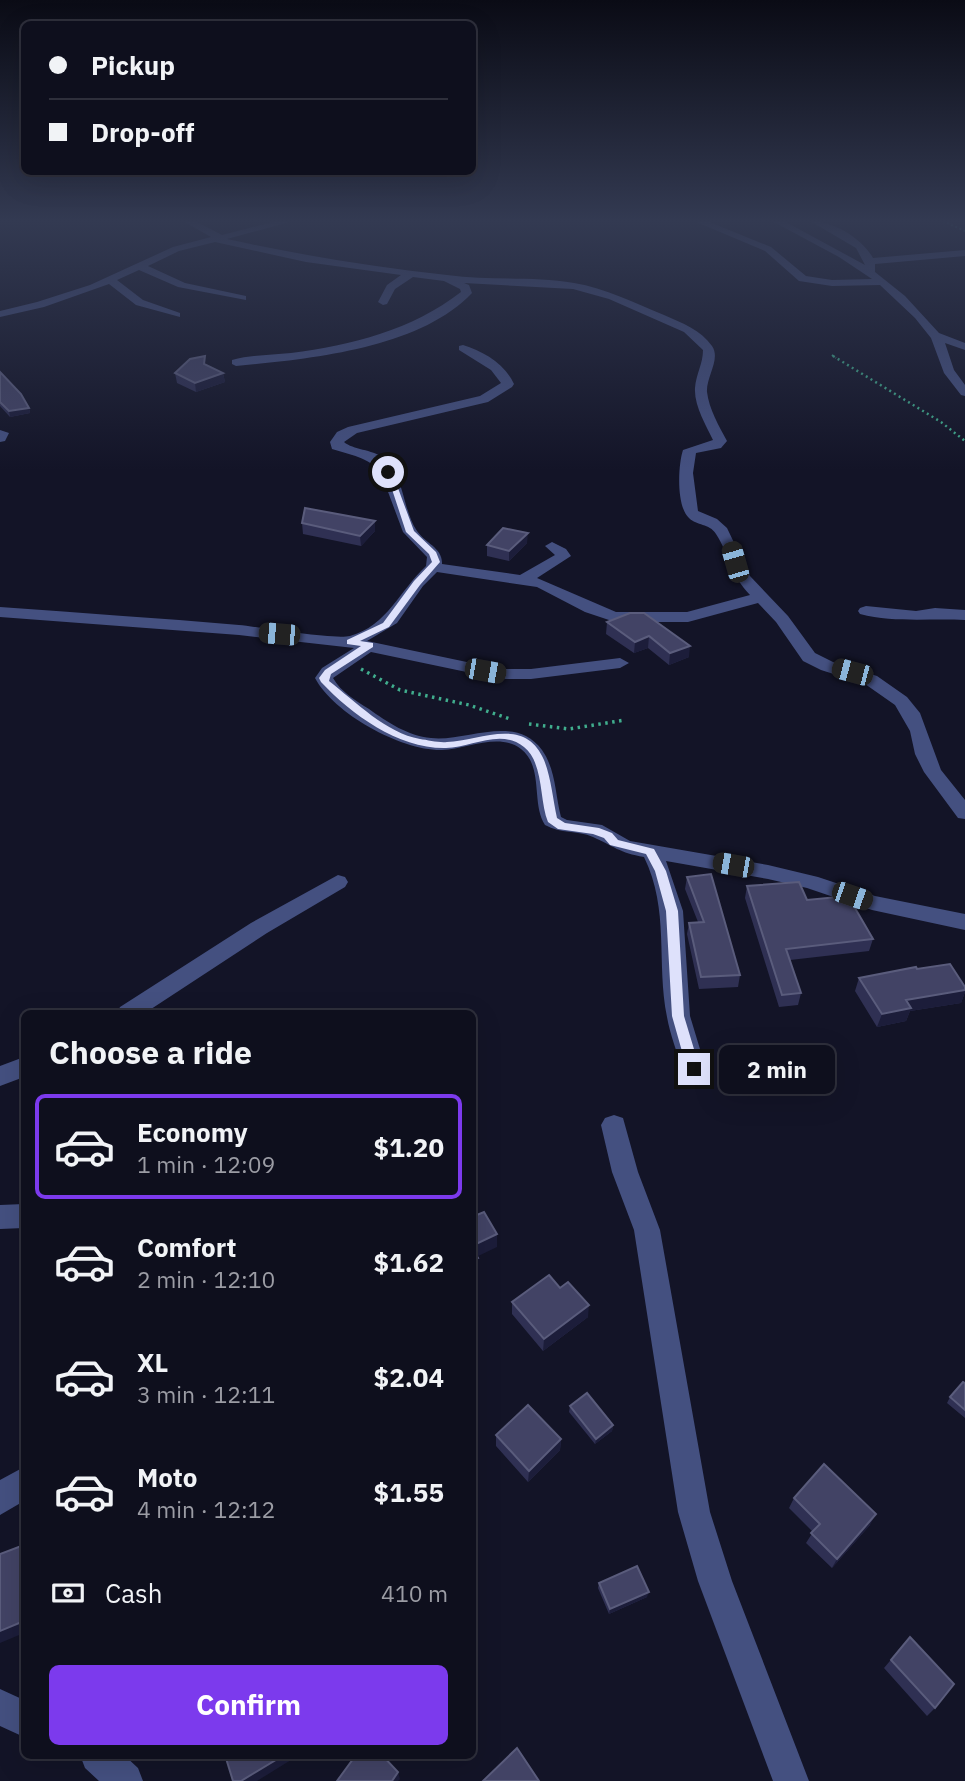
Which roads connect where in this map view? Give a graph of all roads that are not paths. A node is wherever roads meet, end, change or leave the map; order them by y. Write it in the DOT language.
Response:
graph roads {
  1 [pos="42,304"];
  2 [pos="141,304"];
  3 [pos="449,304"];
  4 [pos="628,304"];
  5 [pos="904,304"];
  6 [pos="0,314"];
  7 [pos="176,315"];
  8 [pos="934,335"];
  9 [pos="965,347"];
  10 [pos="463,348"];
  11 [pos="236,362"];
  12 [pos="965,392"];
  13 [pos="552,547"];
  14 [pos="434,567"];
  15 [pos="524,579"];
  16 [pos="761,597"];
  17 [pos="866,611"];
  18 [pos="0,612"];
  19 [pos="965,615"];
  20 [pos="356,649"];
  21 [pos="620,663"];
  22 [pos="965,813"];
  23 [pos="650,851"];
  24 [pos="338,882"];
  25 [pos="965,922"];
  26 [pos="133,1010"];
  27 [pos="21,1068"];
  28 [pos="694,1069"];
  29 [pos="0,1076"];
  30 [pos="614,1125"];
  31 [pos="21,1216"];
  32 [pos="0,1217"];
  33 [pos="21,1485"];
  34 [pos="0,1499"];
  35 [pos="0,1707"];
  36 [pos="21,1718"];
  37 [pos="102,1759"];
  38 [pos="125,1781"];
  39 [pos="791,1781"];
  1 -- 6 [label="street"];
  2 -- 7 [label="street"];
  3 -- 11 [label="street"];
  4 -- 16 [label="street"];
  5 -- 8 [label="street"];
  8 -- 9 [label="street"];
  8 -- 12 [label="street"];
  10 -- 14 [label="street"];
  13 -- 15 [label="street"];
  14 -- 15 [label="street"];
  14 -- 20 [label="street"];
  15 -- 16 [label="street"];
  16 -- 22 [label="street"];
  17 -- 19 [label="street"];
  18 -- 20 [label="street"];
  20 -- 21 [label="street"];
  20 -- 23 [label="street"];
  23 -- 25 [label="street"];
  23 -- 28 [label="street"];
  24 -- 26 [label="street"];
  27 -- 29 [label="street"];
  30 -- 39 [label="street"];
  31 -- 32 [label="street"];
  33 -- 34 [label="street"];
  35 -- 36 [label="street"];
  37 -- 38 [label="street"];
}
